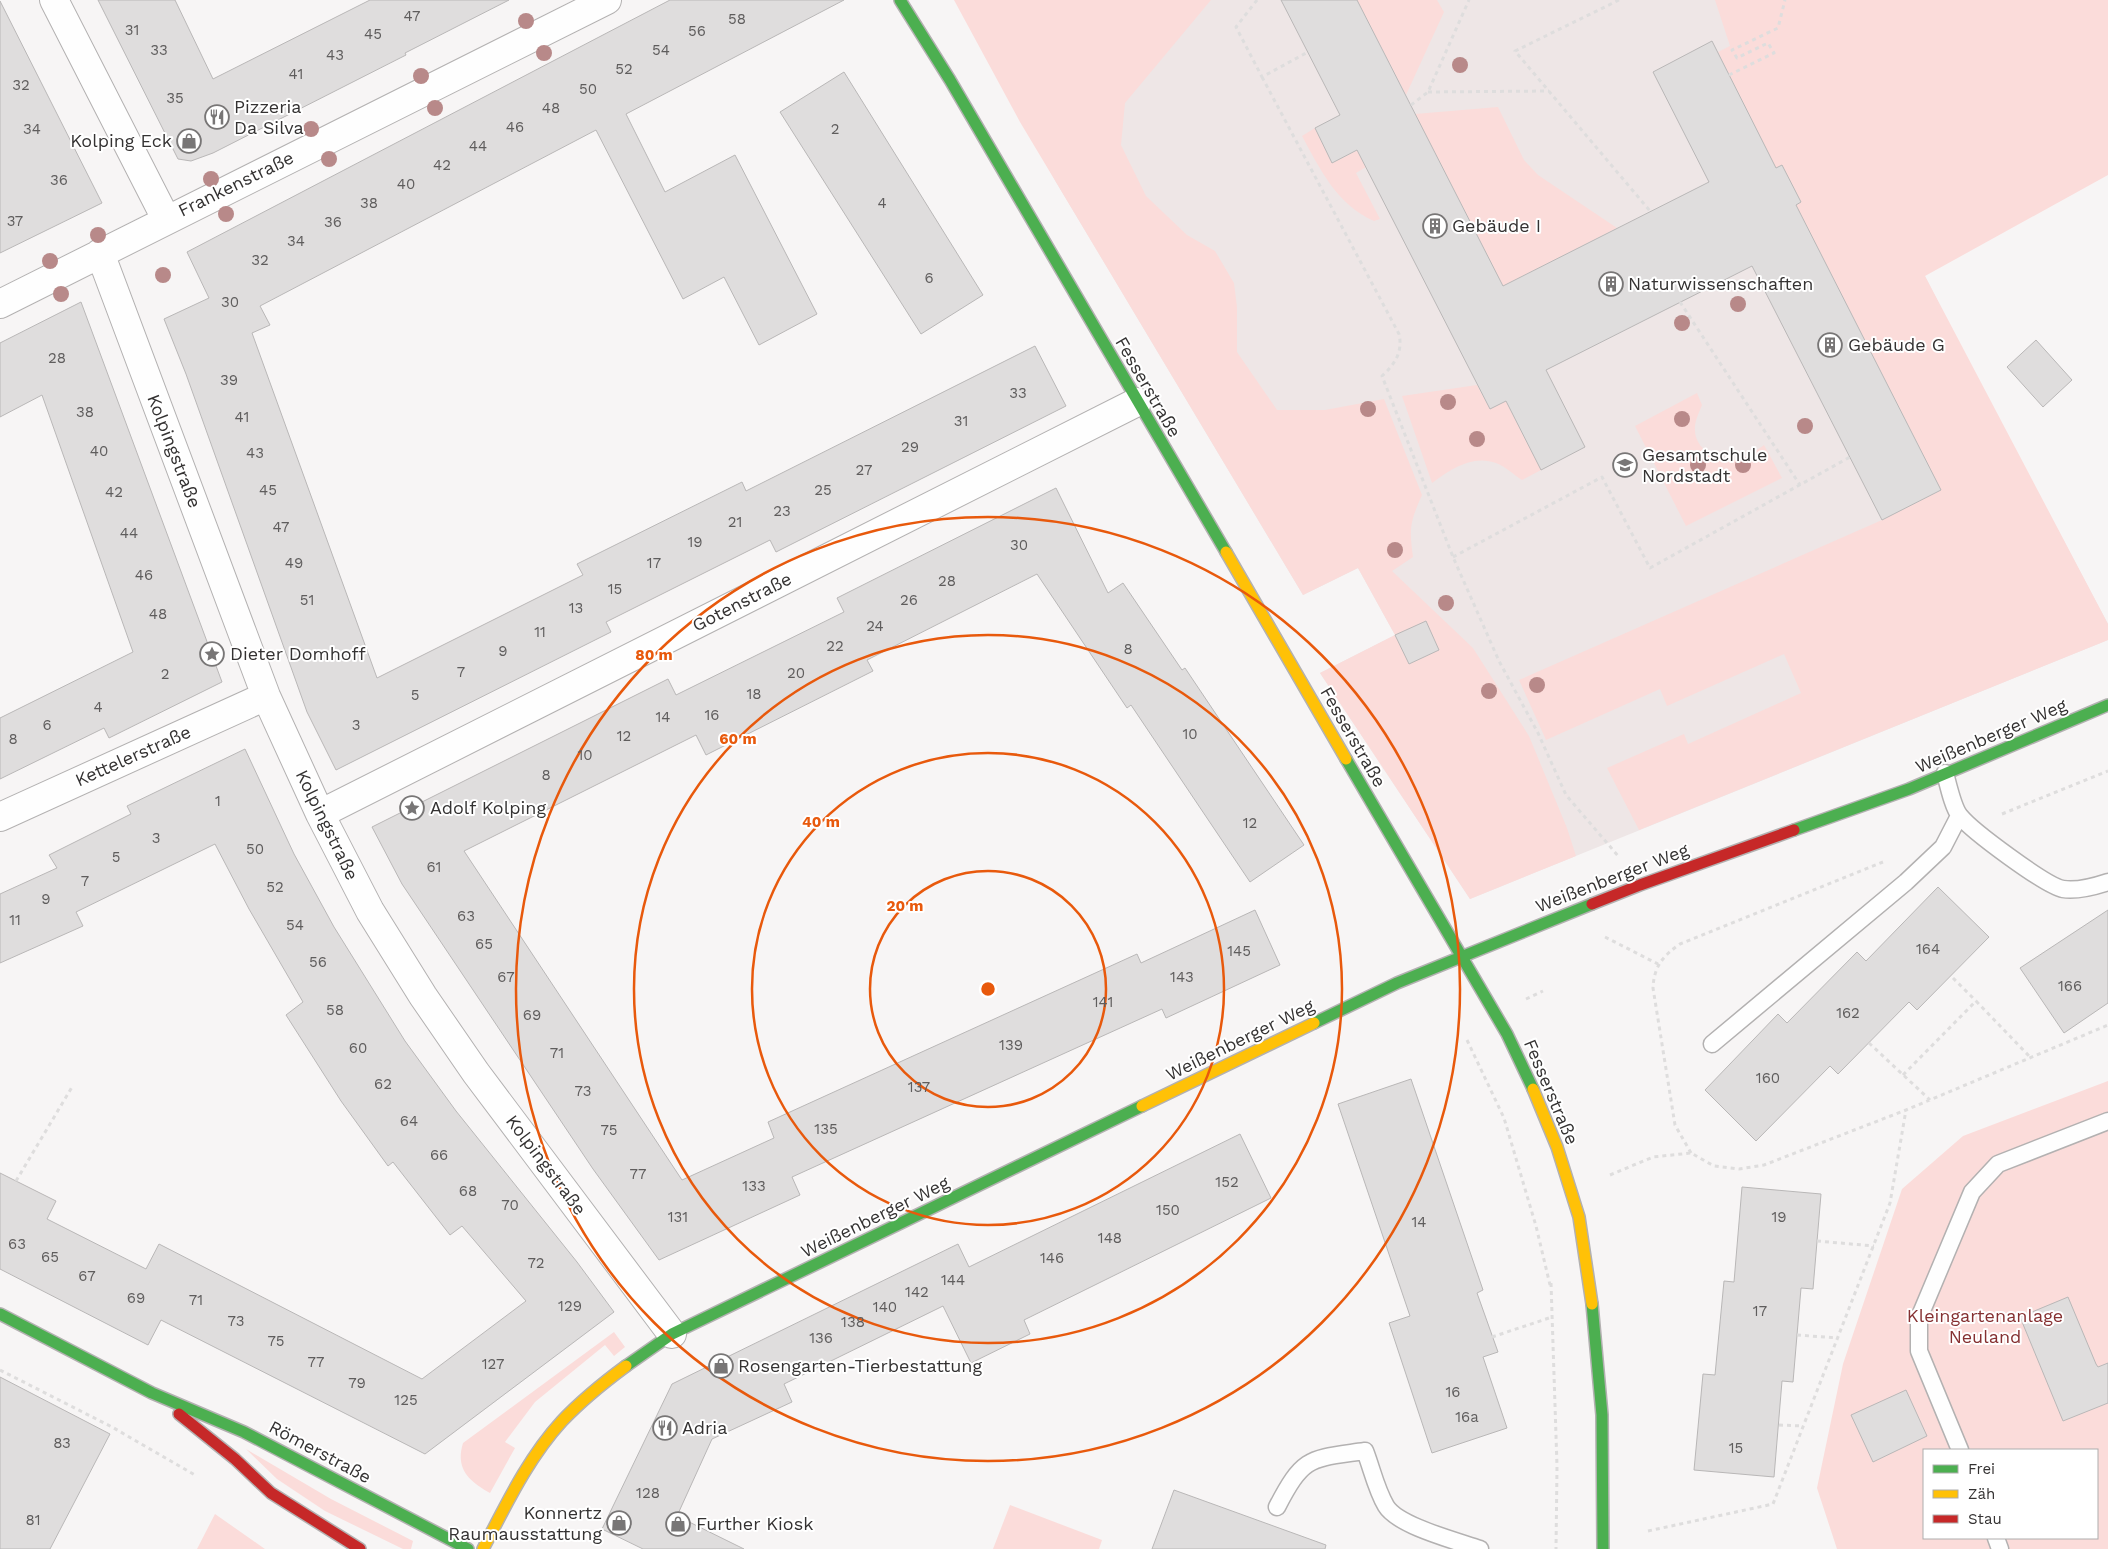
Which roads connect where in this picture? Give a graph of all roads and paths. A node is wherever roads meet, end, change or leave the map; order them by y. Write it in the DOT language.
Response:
graph roads {
  1 [pos="54,0"];
  2 [pos="607,0"];
  3 [pos="900,0"];
  4 [pos="1257,0"];
  5 [pos="1469,0"];
  6 [pos="1619,0"];
  7 [pos="1785,0"];
  8 [pos="1308,52"];
  9 [pos="1729,75"];
  10 [pos="1262,77"];
  11 [pos="1549,91"];
  12 [pos="1428,92"];
  13 [pos="1411,104"];
  14 [pos="1650,212"];
  15 [pos="166,219"];
  16 [pos="100,253"];
  17 [pos="1680,302"];
  18 [pos="0,304"];
  19 [pos="1137,402"];
  20 [pos="1850,457"];
  21 [pos="1800,485"];
  22 [pos="1453,557"];
  23 [pos="266,696"];
  24 [pos="2108,705"];
  25 [pos="1945,774"];
  26 [pos="320,814"];
  27 [pos="1959,816"];
  28 [pos="0,817"];
  29 [pos="2108,882"];
  30 [pos="1640,885"];
  31 [pos="1564,915"];
  32 [pos="1462,956"];
  33 [pos="1658,964"];
  34 [pos="1953,978"];
  35 [pos="1976,1001"];
  36 [pos="2108,1025"];
  37 [pos="1869,1043"];
  38 [pos="1712,1044"];
  39 [pos="2031,1058"];
  40 [pos="1903,1075"];
  41 [pos="72,1087"];
  42 [pos="1930,1100"];
  43 [pos="1906,1110"];
  44 [pos="2108,1120"];
  45 [pos="1610,1175"];
  46 [pos="16,1181"];
  47 [pos="1817,1241"];
  48 [pos="1874,1246"];
  49 [pos="1555,1278"];
  50 [pos="0,1314"];
  51 [pos="1552,1317"];
  52 [pos="672,1334"];
  53 [pos="1797,1335"];
  54 [pos="1492,1337"];
  55 [pos="1838,1338"];
  56 [pos="0,1370"];
  57 [pos="152,1393"];
  58 [pos="1779,1425"];
  59 [pos="1803,1426"];
  60 [pos="1960,1449"];
  61 [pos="244,1468"];
  62 [pos="1277,1507"];
  63 [pos="1648,1532"];
  64 [pos="360,1549"];
  65 [pos="468,1549"];
  66 [pos="483,1549"];
  67 [pos="1480,1549"];
  68 [pos="1556,1549"];
  69 [pos="1603,1549"];
  1 -- 15 [label="street"];
  2 -- 15 [label="street, Frankenstraße"];
  3 -- 19 [label="street, Fesserstraße"];
  4 -- 10 [label="path"];
  5 -- 12 [label="path"];
  6 -- 11 [label="path"];
  7 -- 9 [label="path"];
  8 -- 10 [label="path"];
  10 -- 22 [label="path"];
  11 -- 12 [label="path"];
  11 -- 14 [label="path"];
  12 -- 13 [label="path"];
  15 -- 16 [label="street, Frankenstraße"];
  16 -- 18 [label="street, Frankenstraße"];
  16 -- 23 [label="street, Kolpingstraße"];
  17 -- 21 [label="path"];
  19 -- 26 [label="street, Gotenstraße"];
  19 -- 32 [label="street, Fesserstraße"];
  20 -- 21 [label="path"];
  21 -- 22 [label="path"];
  22 -- 30 [label="path"];
  23 -- 26 [label="street, Kolpingstraße"];
  23 -- 28 [label="street, Kettelerstraße"];
  24 -- 25 [label="street, Weißenberger Weg"];
  25 -- 27 [label="lane"];
  25 -- 30 [label="street, Weißenberger Weg"];
  26 -- 52 [label="street, Kolpingstraße"];
  27 -- 29 [label="lane"];
  27 -- 38 [label="lane"];
  30 -- 31 [label="street, Weißenberger Weg"];
  31 -- 32 [label="street, Weißenberger Weg"];
  31 -- 33 [label="path"];
  32 -- 52 [label="street, Weißenberger Weg"];
  32 -- 69 [label="street, Fesserstraße"];
  34 -- 35 [label="path"];
  35 -- 39 [label="path"];
  35 -- 40 [label="path"];
  36 -- 39 [label="path"];
  37 -- 40 [label="path"];
  39 -- 42 [label="path"];
  40 -- 42 [label="path"];
  41 -- 46 [label="path"];
  42 -- 43 [label="path"];
  43 -- 45 [label="path"];
  43 -- 48 [label="path"];
  44 -- 60 [label="lane"];
  47 -- 48 [label="path"];
  48 -- 55 [label="path"];
  49 -- 51 [label="path"];
  50 -- 57 [label="street, Römerstraße"];
  51 -- 54 [label="path"];
  51 -- 68 [label="path"];
  52 -- 66 [label="street, Weißenberger Weg"];
  53 -- 55 [label="path"];
  55 -- 59 [label="path"];
  56 -- 61 [label="path"];
  57 -- 61 [label="street, Römerstraße"];
  57 -- 65 [label="street, Römerstraße"];
  58 -- 59 [label="path"];
  59 -- 63 [label="path"];
  61 -- 64 [label="street, Römerstraße"];
  62 -- 67 [label="lane"];
}
